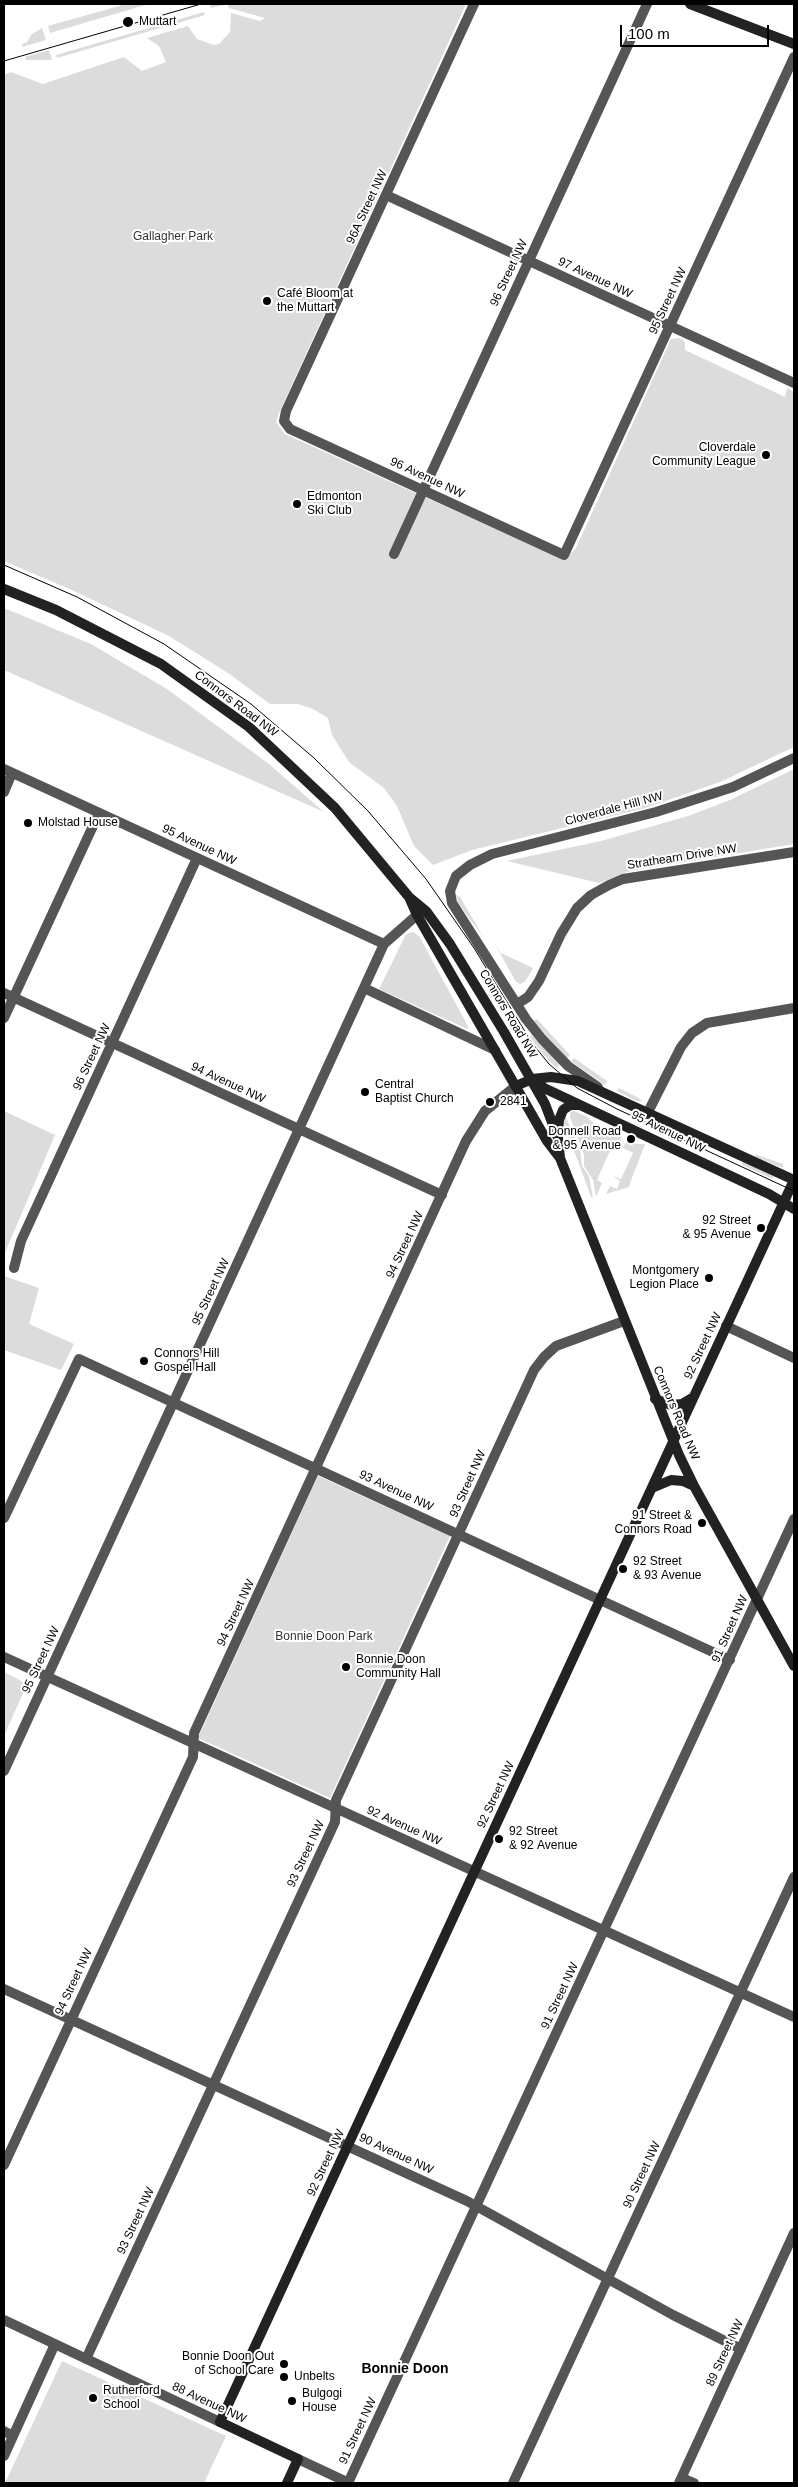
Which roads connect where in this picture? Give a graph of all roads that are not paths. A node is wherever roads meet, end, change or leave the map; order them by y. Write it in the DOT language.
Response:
graph roads {
  1 [pos="474,4"];
  2 [pos="646,4"];
  3 [pos="690,4"];
  4 [pos="794,44"];
  5 [pos="794,57"];
  6 [pos="386,195"];
  7 [pos="528,261"];
  8 [pos="670,327"];
  9 [pos="794,383"];
  10 [pos="284,420"];
  11 [pos="423,490"];
  12 [pos="394,554"];
  13 [pos="564,555"];
  14 [pos="4,589"];
  15 [pos="794,758"];
  16 [pos="8,771"];
  17 [pos="4,792"];
  18 [pos="99,813"];
  19 [pos="794,852"];
  20 [pos="197,858"];
  21 [pos="450,891"];
  22 [pos="409,897"];
  23 [pos="417,916"];
  24 [pos="384,944"];
  25 [pos="364,988"];
  26 [pos="9,995"];
  27 [pos="517,1004"];
  28 [pos="794,1008"];
  29 [pos="4,1018"];
  30 [pos="112,1044"];
  31 [pos="495,1050"];
  32 [pos="532,1079"];
  33 [pos="516,1086"];
  34 [pos="615,1099"];
  35 [pos="580,1104"];
  36 [pos="647,1114"];
  37 [pos="299,1130"];
  38 [pos="558,1138"];
  39 [pos="560,1158"];
  40 [pos="794,1180"];
  41 [pos="442,1195"];
  42 [pos="784,1202"];
  43 [pos="794,1208"];
  44 [pos="14,1268"];
  45 [pos="624,1320"];
  46 [pos="726,1326"];
  47 [pos="794,1358"];
  48 [pos="692,1398"];
  49 [pos="655,1399"];
  50 [pos="174,1403"];
  51 [pos="673,1440"];
  52 [pos="316,1468"];
  53 [pos="694,1486"];
  54 [pos="652,1488"];
  55 [pos="4,1518"];
  56 [pos="794,1519"];
  57 [pos="459,1534"];
  58 [pos="601,1599"];
  59 [pos="757,1600"];
  60 [pos="4,1657"];
  61 [pos="730,1660"];
  62 [pos="794,1666"];
  63 [pos="47,1676"];
  64 [pos="194,1743"];
  65 [pos="4,1771"];
  66 [pos="336,1809"];
  67 [pos="475,1871"];
  68 [pos="794,1877"];
  69 [pos="604,1930"];
  70 [pos="4,1989"];
  71 [pos="740,1992"];
  72 [pos="794,2017"];
  73 [pos="71,2019"];
  74 [pos="214,2084"];
  75 [pos="348,2146"];
  76 [pos="4,2165"];
  77 [pos="476,2206"];
  78 [pos="793,2237"];
  79 [pos="607,2279"];
  80 [pos="4,2320"];
  81 [pos="55,2344"];
  82 [pos="741,2349"];
  83 [pos="86,2359"];
  84 [pos="220,2422"];
  85 [pos="8,2433"];
  86 [pos="4,2456"];
  87 [pos="298,2459"];
  88 [pos="681,2480"];
  89 [pos="287,2483"];
  90 [pos="348,2483"];
  91 [pos="513,2483"];
  92 [pos="694,2483"];
  1 -- 6 [label="street, 96A Street NW"];
  2 -- 7 [label="street, 96 Street NW"];
  3 -- 4 [label="street"];
  5 -- 8 [label="street, 95 Street NW"];
  6 -- 7 [label="street, 97 Avenue NW"];
  6 -- 10 [label="street, 96A Street NW"];
  7 -- 8 [label="street, 97 Avenue NW"];
  7 -- 11 [label="street, 96 Street NW"];
  8 -- 9 [label="street, 97 Avenue NW"];
  8 -- 13 [label="street, 95 Street NW"];
  10 -- 11 [label="street, 96 Avenue NW"];
  11 -- 12 [label="street, 96 Street NW"];
  11 -- 13 [label="street, 96 Avenue NW"];
  14 -- 22 [label="street, Connors Road NW"];
  15 -- 21 [label="street, Cloverdale Hill NW"];
  16 -- 17 [label="street"];
  16 -- 18 [label="street, 95 Avenue NW"];
  18 -- 20 [label="street, 95 Avenue NW"];
  18 -- 26 [label="street"];
  19 -- 27 [label="street, Strathearn Drive NW"];
  20 -- 24 [label="street, 95 Avenue NW"];
  20 -- 30 [label="street, 96 Street NW"];
  21 -- 27 [label="street, 95 Avenue NW"];
  22 -- 23 [label="street, Connors Road NW"];
  22 -- 32 [label="street, Connors Road NW"];
  23 -- 24 [label="street, 95 Street NW"];
  23 -- 31 [label="street, Connors Road NW"];
  24 -- 25 [label="street, 95 Street NW"];
  25 -- 31 [label="street"];
  25 -- 37 [label="street, 95 Street NW"];
  26 -- 29 [label="street"];
  26 -- 30 [label="street, 94 Avenue NW"];
  27 -- 34 [label="street, 95 Avenue NW"];
  28 -- 36 [label="street"];
  30 -- 37 [label="street, 94 Avenue NW"];
  30 -- 44 [label="street, 96 Street NW"];
  31 -- 33 [label="street, Connors Road NW"];
  32 -- 33 [label="street, 95 Avenue NW"];
  32 -- 34 [label="street, 95 Avenue NW"];
  32 -- 35 [label="street, 95 Avenue NW"];
  32 -- 38 [label="street, Connors Road NW"];
  33 -- 39 [label="street, Connors Road NW"];
  33 -- 41 [label="street, 94 Street NW"];
  34 -- 36 [label="street, 95 Avenue NW"];
  35 -- 38 [label="street"];
  35 -- 42 [label="street, 95 Avenue NW"];
  36 -- 40 [label="street, 95 Avenue NW"];
  37 -- 41 [label="street, 94 Avenue NW"];
  37 -- 50 [label="street, 95 Street NW"];
  38 -- 39 [label="street, Connors Road NW"];
  39 -- 45 [label="street, Connors Road NW"];
  40 -- 42 [label="street, 92 Street NW"];
  41 -- 52 [label="street, 94 Street NW"];
  42 -- 43 [label="street, 95 Avenue NW"];
  42 -- 46 [label="street, 92 Street NW"];
  45 -- 49 [label="street, Connors Road NW"];
  45 -- 57 [label="street, 93 Street NW"];
  46 -- 47 [label="street"];
  46 -- 48 [label="street, 92 Street NW"];
  48 -- 49 [label="street"];
  48 -- 51 [label="street, 92 Street NW"];
  49 -- 51 [label="street, Connors Road NW"];
  50 -- 52 [label="street, 93 Avenue NW"];
  50 -- 55 [label="street, 93 Avenue NW"];
  50 -- 63 [label="street, 95 Street NW"];
  51 -- 53 [label="street, Connors Road NW"];
  51 -- 54 [label="street, 92 Street NW"];
  52 -- 57 [label="street, 93 Avenue NW"];
  52 -- 64 [label="street, 94 Street NW"];
  53 -- 54 [label="street"];
  53 -- 59 [label="street, Connors Road NW"];
  54 -- 58 [label="street, 92 Street NW"];
  56 -- 59 [label="street, 91 Street NW"];
  57 -- 58 [label="street, 93 Avenue NW"];
  57 -- 66 [label="street, 93 Street NW"];
  58 -- 61 [label="street, 93 Avenue NW"];
  58 -- 67 [label="street, 92 Street NW"];
  59 -- 61 [label="street, 91 Street NW"];
  59 -- 62 [label="street, Connors Road NW"];
  60 -- 63 [label="street, 92 Avenue NW"];
  61 -- 69 [label="street, 91 Street NW"];
  63 -- 64 [label="street, 92 Avenue NW"];
  63 -- 65 [label="street, 95 Street NW"];
  64 -- 66 [label="street, 92 Avenue NW"];
  64 -- 73 [label="street, 94 Street NW"];
  66 -- 67 [label="street, 92 Avenue NW"];
  66 -- 74 [label="street, 93 Street NW"];
  67 -- 69 [label="street, 92 Avenue NW"];
  67 -- 75 [label="street, 92 Street NW"];
  68 -- 71 [label="street, 90 Street NW"];
  69 -- 71 [label="street, 92 Avenue NW"];
  69 -- 77 [label="street, 91 Street NW"];
  70 -- 73 [label="street, 90 Avenue NW"];
  71 -- 72 [label="street, 92 Avenue NW"];
  71 -- 79 [label="street, 90 Street NW"];
  73 -- 74 [label="street, 90 Avenue NW"];
  73 -- 76 [label="street, 94 Street NW"];
  74 -- 75 [label="street, 90 Avenue NW"];
  74 -- 83 [label="street, 93 Street NW"];
  75 -- 77 [label="street, 90 Avenue NW"];
  75 -- 84 [label="street, 92 Street NW"];
  77 -- 79 [label="street, 90 Avenue NW"];
  77 -- 90 [label="street, 91 Street NW"];
  78 -- 82 [label="street, 89 Street NW"];
  79 -- 82 [label="street, 90 Avenue NW"];
  79 -- 91 [label="street, 90 Street NW"];
  80 -- 81 [label="street, 88 Avenue NW"];
  81 -- 83 [label="street, 88 Avenue NW"];
  81 -- 85 [label="street"];
  82 -- 88 [label="street, 89 Street NW"];
  83 -- 84 [label="street, 88 Avenue NW"];
  84 -- 87 [label="street, 88 Avenue NW"];
  85 -- 86 [label="street"];
  87 -- 89 [label="street"];
  87 -- 90 [label="street, 88 Avenue NW"];
  88 -- 92 [label="street"];
}
